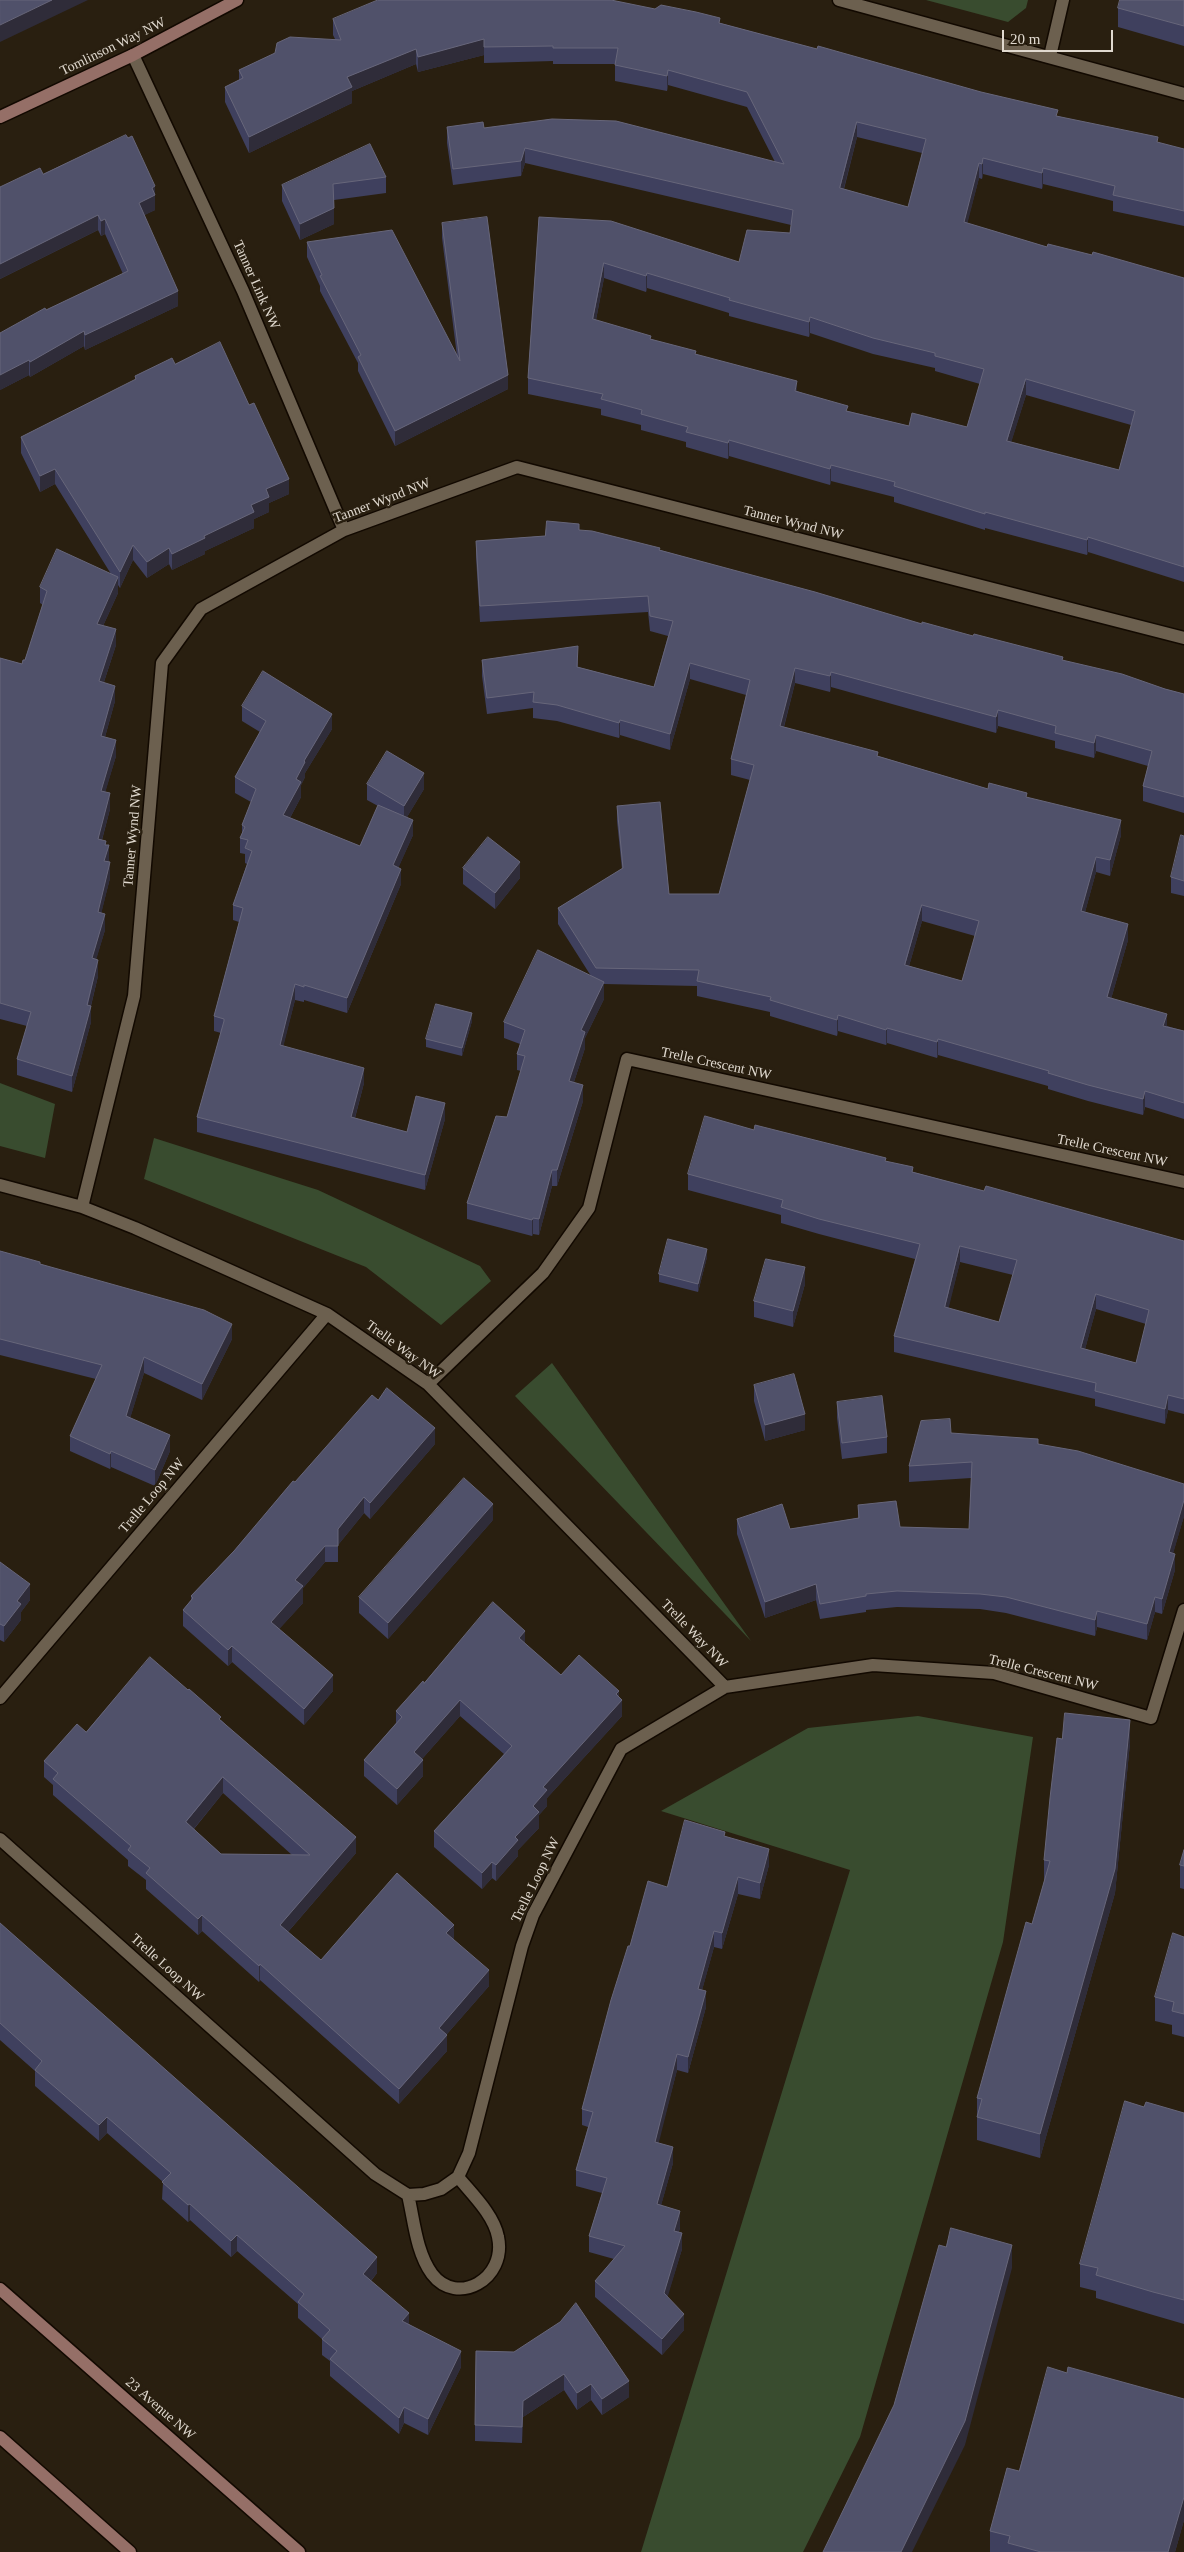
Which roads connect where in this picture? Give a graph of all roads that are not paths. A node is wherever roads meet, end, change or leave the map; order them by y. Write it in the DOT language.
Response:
graph roads {
  1 [pos="237,0"];
  2 [pos="838,0"];
  3 [pos="1063,0"];
  4 [pos="132,55"];
  5 [pos="1050,56"];
  6 [pos="1184,94"];
  7 [pos="0,117"];
  8 [pos="344,530"];
  9 [pos="1184,638"];
  10 [pos="1184,1182"];
  11 [pos="0,1185"];
  12 [pos="82,1207"];
  13 [pos="326,1314"];
  14 [pos="428,1384"];
  15 [pos="1184,1610"];
  16 [pos="725,1688"];
  17 [pos="0,1698"];
  18 [pos="0,1839"];
  19 [pos="458,2177"];
  20 [pos="408,2195"];
  21 [pos="0,2288"];
  22 [pos="0,2437"];
  23 [pos="130,2552"];
  24 [pos="299,2552"];
  1 -- 4 [label="main road, Tomlinson Way NW"];
  2 -- 5 [label="street"];
  3 -- 5 [label="street"];
  4 -- 7 [label="main road, Tomlinson Way NW"];
  4 -- 8 [label="street, Tanner Link NW"];
  5 -- 6 [label="street"];
  8 -- 9 [label="street, Tanner Wynd NW"];
  8 -- 12 [label="street, Tanner Wynd NW"];
  10 -- 14 [label="street, Trelle Crescent NW"];
  11 -- 12 [label="street, Trelle Way NW"];
  12 -- 13 [label="street, Trelle Way NW"];
  13 -- 14 [label="street, Trelle Way NW"];
  13 -- 17 [label="street, Trelle Loop NW"];
  14 -- 16 [label="street, Trelle Way NW"];
  15 -- 16 [label="street, Trelle Crescent NW"];
  16 -- 19 [label="street, Trelle Loop NW"];
  18 -- 20 [label="street, Trelle Loop NW"];
  19 -- 20 [label="street"];
  19 -- 20 [label="street"];
  21 -- 24 [label="main road, 23 Avenue NW"];
  22 -- 23 [label="main road"];
}
